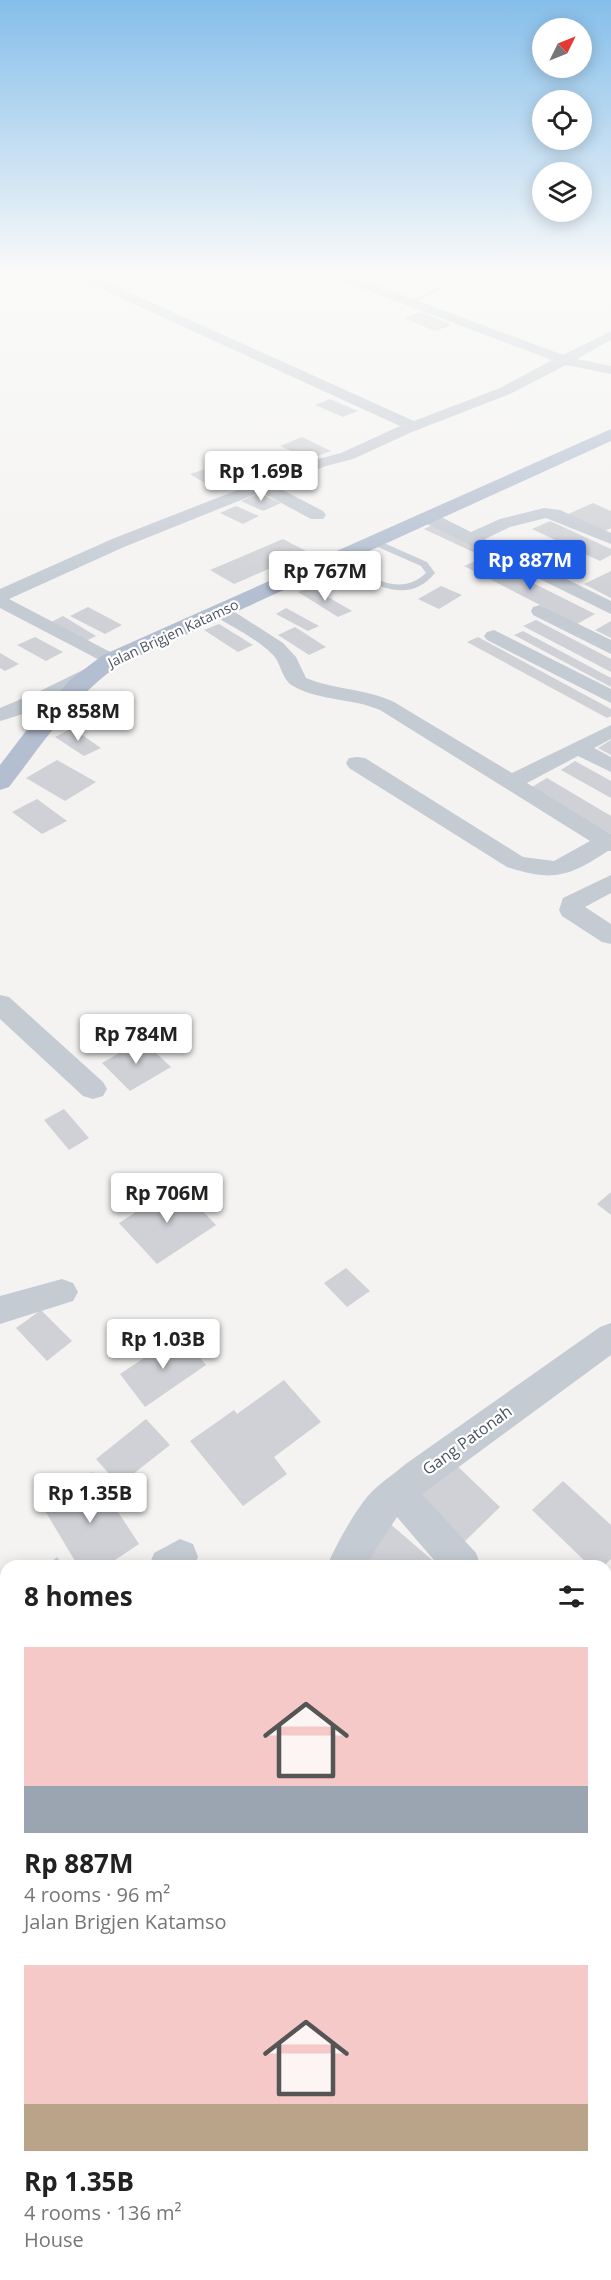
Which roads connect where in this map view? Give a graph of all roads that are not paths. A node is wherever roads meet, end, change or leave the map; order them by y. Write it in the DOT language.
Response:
graph roads {
  1 [pos="316,382"];
  2 [pos="521,382"];
  3 [pos="414,427"];
  4 [pos="611,434"];
  5 [pos="262,486"];
  6 [pos="317,515"];
  7 [pos="427,517"];
  8 [pos="472,538"];
  9 [pos="611,539"];
  10 [pos="374,542"];
  11 [pos="335,559"];
  12 [pos="0,596"];
  13 [pos="0,601"];
  14 [pos="611,608"];
  15 [pos="220,611"];
  16 [pos="540,611"];
  17 [pos="494,636"];
  18 [pos="611,648"];
  19 [pos="102,666"];
  20 [pos="611,697"];
  21 [pos="0,715"];
  22 [pos="611,731"];
  23 [pos="579,748"];
  24 [pos="357,762"];
  25 [pos="611,766"];
  26 [pos="0,782"];
  27 [pos="512,782"];
  28 [pos="609,842"];
  29 [pos="611,883"];
  30 [pos="611,936"];
  31 [pos="0,1004"];
  32 [pos="93,1089"];
  33 [pos="62,1292"];
  34 [pos="0,1310"];
  35 [pos="611,1337"];
  36 [pos="398,1493"];
  37 [pos="349,1560"];
  38 [pos="458,1560"];
  1 -- 3 [label="street"];
  2 -- 3 [label="street"];
  3 -- 5 [label="street"];
  4 -- 7 [label="main road, Jalan Brigjen Katamso"];
  5 -- 6 [label="street"];
  5 -- 12 [label="street"];
  7 -- 8 [label="street"];
  7 -- 10 [label="main road, Jalan Brigjen Katamso"];
  8 -- 9 [label="street"];
  8 -- 14 [label="street"];
  10 -- 11 [label="main road, Jalan Brigjen Katamso"];
  10 -- 11 [label="lane"];
  11 -- 15 [label="main road, Jalan Brigjen Katamso"];
  13 -- 19 [label="street"];
  15 -- 19 [label="main road, Jalan Brigjen Katamso"];
  15 -- 27 [label="street"];
  16 -- 18 [label="street"];
  17 -- 20 [label="street"];
  19 -- 21 [label="street, Jalan Brigjen Katamso"];
  19 -- 26 [label="main road"];
  22 -- 23 [label="street"];
  23 -- 25 [label="street"];
  23 -- 27 [label="street"];
  24 -- 28 [label="street"];
  27 -- 28 [label="street"];
  29 -- 30 [label="street"];
  31 -- 32 [label="street"];
  33 -- 34 [label="street"];
  35 -- 36 [label="street, Gang Patonah"];
  36 -- 37 [label="street, Gang Patonah"];
  36 -- 38 [label="street"];
}
